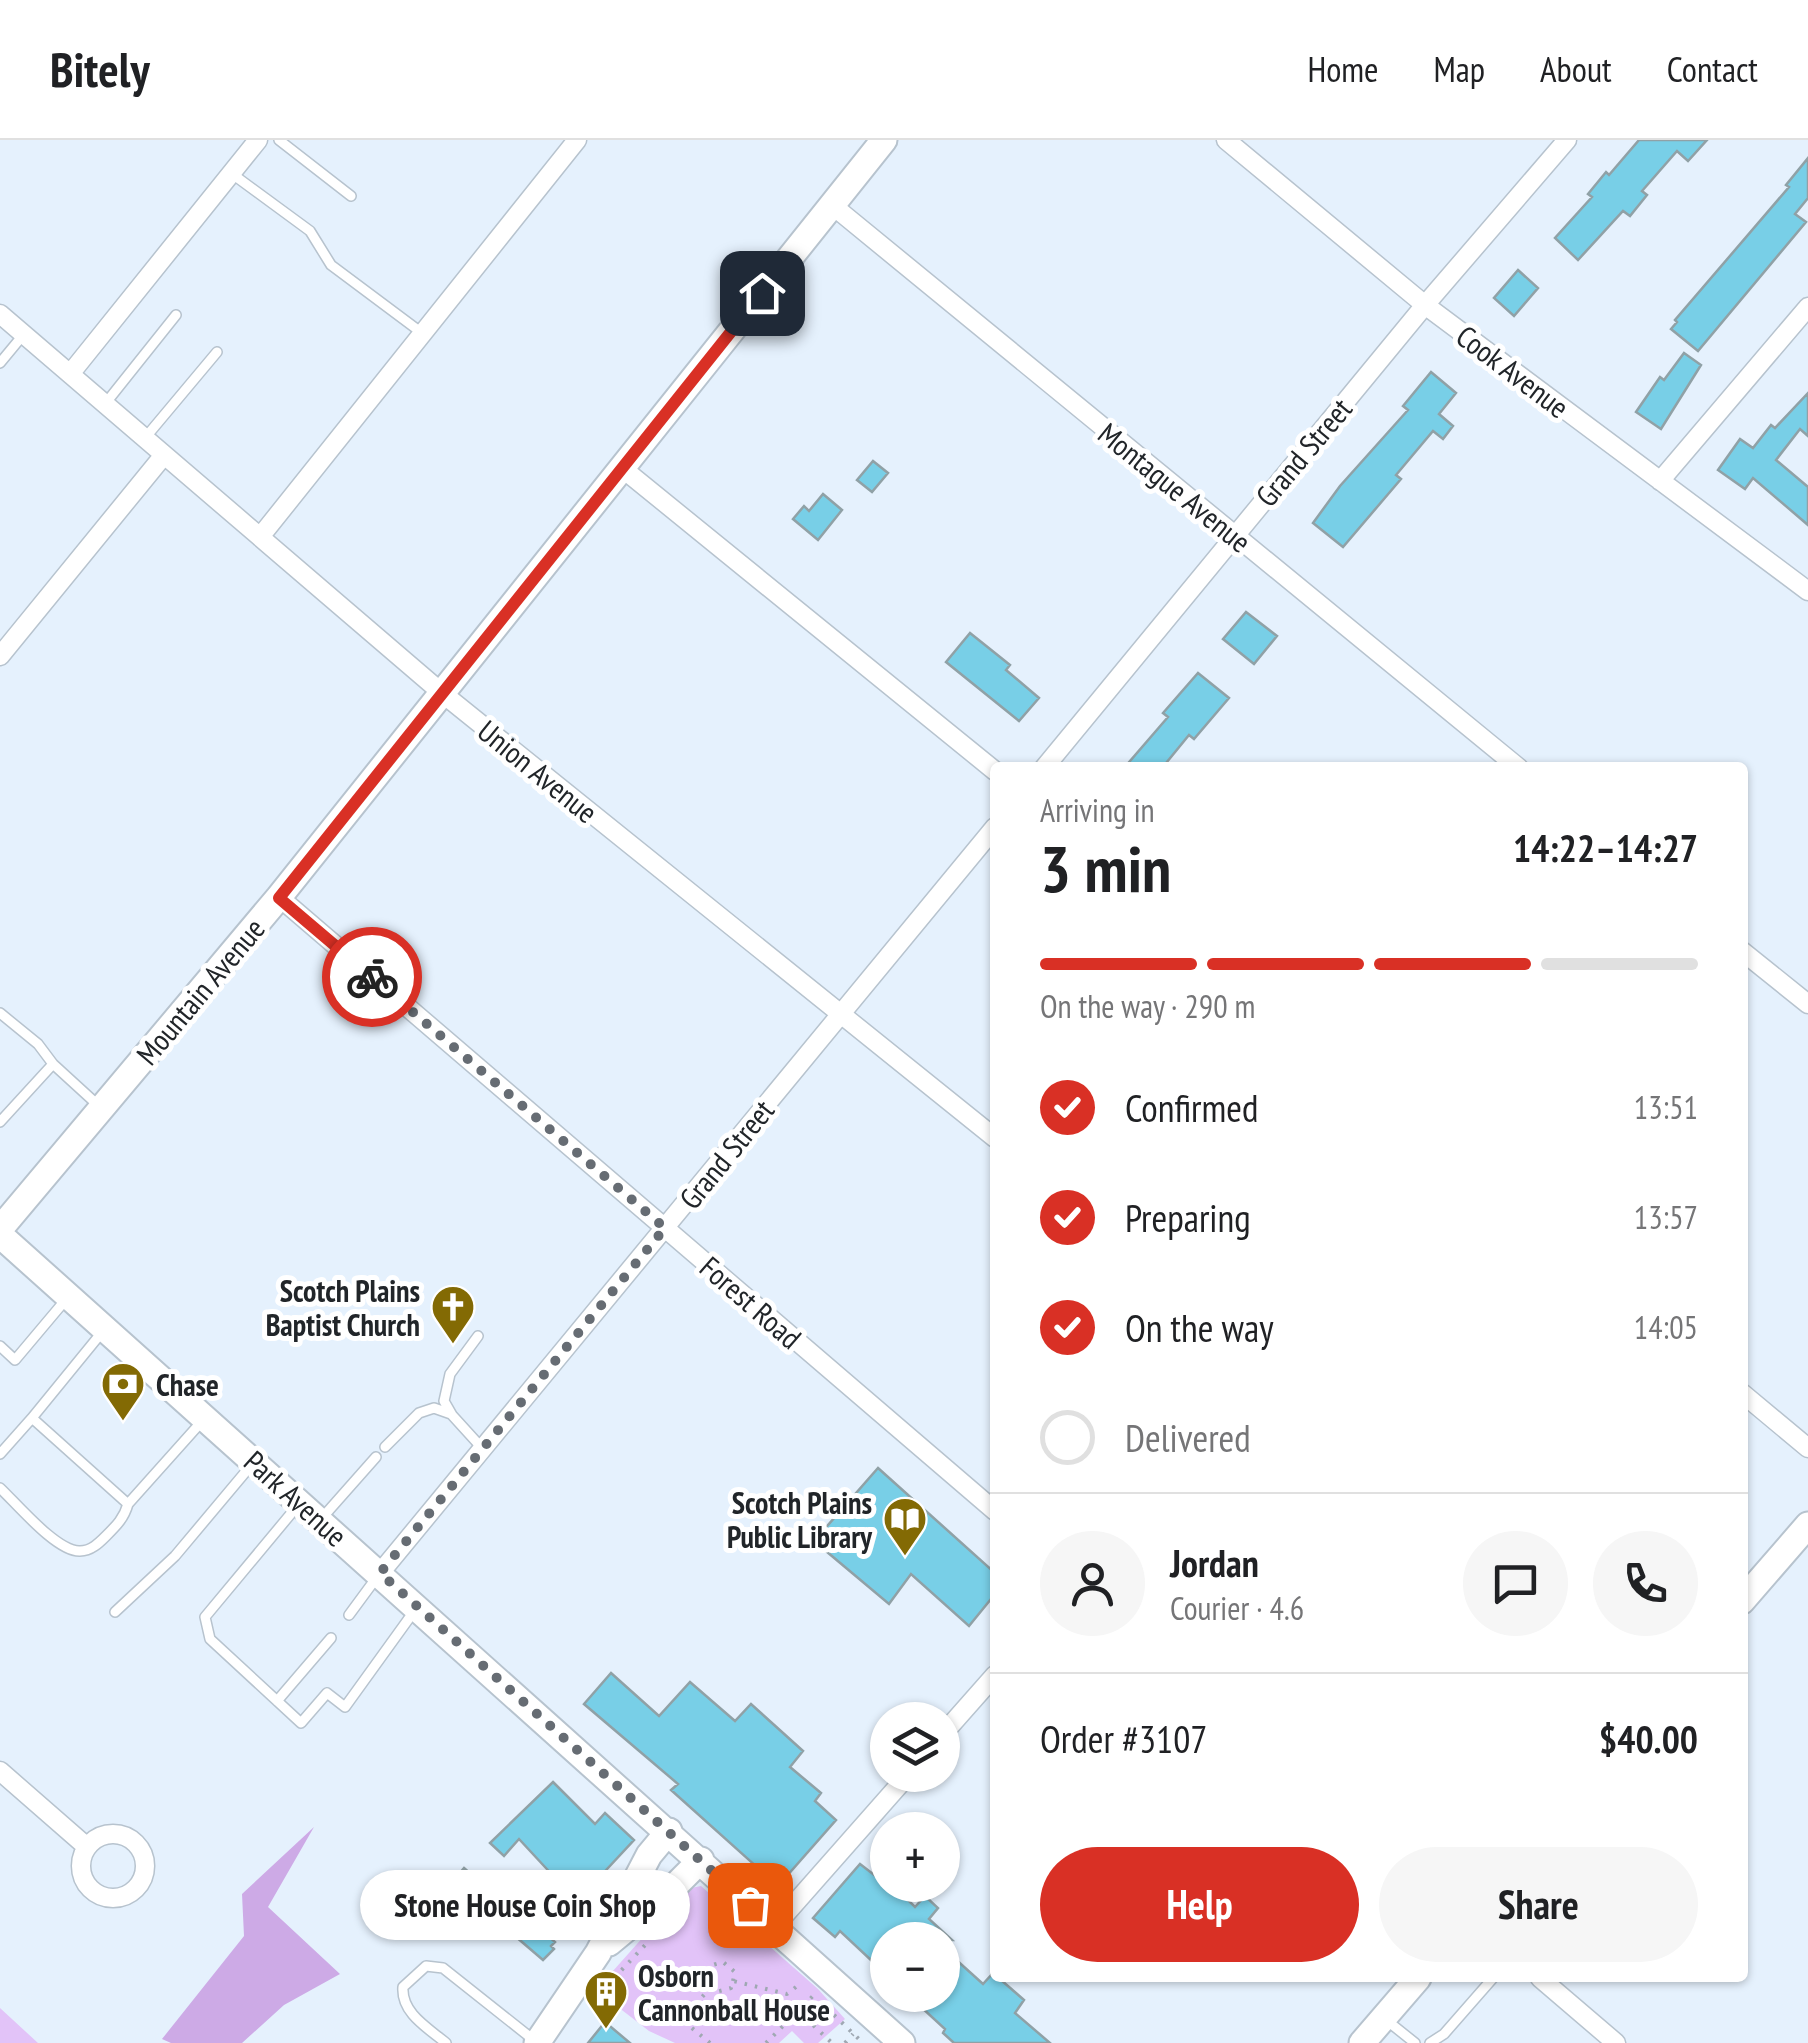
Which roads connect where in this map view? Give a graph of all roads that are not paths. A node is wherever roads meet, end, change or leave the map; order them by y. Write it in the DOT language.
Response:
graph roads {
  1 [pos="258,140"];
  2 [pos="279,140"];
  3 [pos="578,140"];
  4 [pos="884,140"];
  5 [pos="1566,140"];
  6 [pos="1233,142"];
  7 [pos="231,173"];
  8 [pos="351,196"];
  9 [pos="832,206"];
  10 [pos="1424,305"];
  11 [pos="1808,307"];
  12 [pos="0,314"];
  13 [pos="176,315"];
  14 [pos="423,333"];
  15 [pos="24,334"];
  16 [pos="216,352"];
  17 [pos="0,363"];
  18 [pos="70,374"];
  19 [pos="105,404"];
  20 [pos="145,438"];
  21 [pos="164,455"];
  22 [pos="622,468"];
  23 [pos="1660,481"];
  24 [pos="1235,535"];
  25 [pos="260,537"];
  26 [pos="1808,592"];
  27 [pos="0,656"];
  28 [pos="442,693"];
  29 [pos="1049,762"];
  30 [pos="1512,762"];
  31 [pos="990,767"];
  32 [pos="990,833"];
  33 [pos="279,898"];
  34 [pos="1748,955"];
  35 [pos="1808,1004"];
  36 [pos="0,1013"];
  37 [pos="841,1014"];
  38 [pos="53,1064"];
  39 [pos="102,1108"];
  40 [pos="0,1122"];
  41 [pos="990,1134"];
  42 [pos="665,1228"];
  43 [pos="0,1232"];
  44 [pos="70,1294"];
  45 [pos="106,1327"];
  46 [pos="478,1336"];
  47 [pos="0,1346"];
  48 [pos="1748,1398"];
  49 [pos="452,1415"];
  50 [pos="206,1417"];
  51 [pos="32,1418"];
  52 [pos="385,1447"];
  53 [pos="482,1448"];
  54 [pos="1808,1448"];
  55 [pos="0,1454"];
  56 [pos="376,1457"];
  57 [pos="255,1461"];
  58 [pos="0,1488"];
  59 [pos="300,1502"];
  60 [pos="128,1504"];
  61 [pos="990,1506"];
  62 [pos="320,1520"];
  63 [pos="1808,1525"];
  64 [pos="380,1573"];
  65 [pos="1748,1594"];
  66 [pos="418,1606"];
  67 [pos="115,1612"];
  68 [pos="349,1615"];
  69 [pos="331,1638"];
  70 [pos="990,1681"];
  71 [pos="277,1701"];
  72 [pos="960,1715"];
  73 [pos="0,1771"];
  74 [pos="893,1792"];
  75 [pos="669,1831"];
  76 [pos="87,1847"];
  77 [pos="702,1860"];
  78 [pos="774,1927"];
  79 [pos="598,1953"];
  80 [pos="1414,1982"];
  81 [pos="1490,1982"];
  82 [pos="1545,1982"];
  83 [pos="1383,2018"];
  84 [pos="446,2043"];
  85 [pos="537,2043"];
  86 [pos="902,2043"];
  87 [pos="1362,2043"];
  88 [pos="1415,2043"];
  89 [pos="1430,2043"];
  90 [pos="1616,2043"];
  1 -- 7 [label="street"];
  2 -- 8 [label="lane"];
  3 -- 14 [label="street"];
  4 -- 9 [label="street, Mountain Avenue"];
  5 -- 10 [label="street, Grand Street"];
  6 -- 10 [label="street, Cook Avenue"];
  7 -- 14 [label="lane"];
  7 -- 18 [label="street"];
  9 -- 22 [label="street, Mountain Avenue"];
  9 -- 24 [label="street, Montague Avenue"];
  10 -- 23 [label="street, Cook Avenue"];
  10 -- 24 [label="street, Grand Street"];
  11 -- 23 [label="street"];
  12 -- 15 [label="street, Union Avenue"];
  13 -- 19 [label="lane"];
  14 -- 25 [label="street"];
  15 -- 17 [label="lane"];
  15 -- 18 [label="street, Union Avenue"];
  16 -- 20 [label="lane"];
  18 -- 19 [label="street, Union Avenue"];
  19 -- 20 [label="street, Union Avenue"];
  20 -- 21 [label="street, Union Avenue"];
  21 -- 25 [label="street, Union Avenue"];
  21 -- 27 [label="street"];
  22 -- 28 [label="street, Mountain Avenue"];
  22 -- 31 [label="street"];
  23 -- 26 [label="street, Cook Avenue"];
  24 -- 29 [label="street, Grand Street"];
  24 -- 30 [label="street, Montague Avenue"];
  25 -- 28 [label="street, Union Avenue"];
  28 -- 33 [label="street, Mountain Avenue"];
  28 -- 37 [label="street, Union Avenue"];
  32 -- 37 [label="street, Grand Street"];
  33 -- 39 [label="street, Mountain Avenue"];
  33 -- 42 [label="street, Forest Road"];
  34 -- 35 [label="street"];
  36 -- 38 [label="lane"];
  37 -- 41 [label="street, Union Avenue"];
  37 -- 42 [label="street, Grand Street"];
  38 -- 39 [label="lane"];
  38 -- 40 [label="lane"];
  39 -- 43 [label="street, Mountain Avenue"];
  42 -- 53 [label="street, Grand Street"];
  42 -- 61 [label="street, Forest Road"];
  43 -- 44 [label="street, Park Avenue"];
  44 -- 45 [label="street, Park Avenue"];
  44 -- 47 [label="lane"];
  45 -- 50 [label="street, Park Avenue"];
  45 -- 51 [label="lane"];
  46 -- 49 [label="lane"];
  48 -- 54 [label="street"];
  49 -- 52 [label="lane"];
  49 -- 53 [label="lane"];
  50 -- 57 [label="street, Park Avenue"];
  50 -- 60 [label="lane"];
  51 -- 55 [label="lane"];
  51 -- 60 [label="lane"];
  53 -- 64 [label="street, Grand Street"];
  56 -- 62 [label="lane"];
  57 -- 59 [label="street, Park Avenue"];
  57 -- 67 [label="lane"];
  58 -- 60 [label="lane"];
  59 -- 62 [label="street, Park Avenue"];
  59 -- 71 [label="lane"];
  62 -- 64 [label="street, Park Avenue"];
  63 -- 65 [label="street"];
  64 -- 66 [label="street, Park Avenue"];
  64 -- 68 [label="lane"];
  66 -- 71 [label="lane"];
  66 -- 75 [label="street, Park Avenue"];
  69 -- 71 [label="lane"];
  70 -- 72 [label="street"];
  73 -- 76 [label="street"];
  74 -- 78 [label="street"];
  75 -- 77 [label="street, Park Avenue"];
  75 -- 79 [label="street"];
  77 -- 78 [label="street, Park Avenue"];
  77 -- 79 [label="street"];
  78 -- 86 [label="street, Park Avenue"];
  79 -- 85 [label="street"];
  80 -- 83 [label="street"];
  81 -- 89 [label="lane"];
  82 -- 90 [label="street"];
  83 -- 87 [label="street"];
  83 -- 88 [label="lane"];
  84 -- 85 [label="lane"];
}
